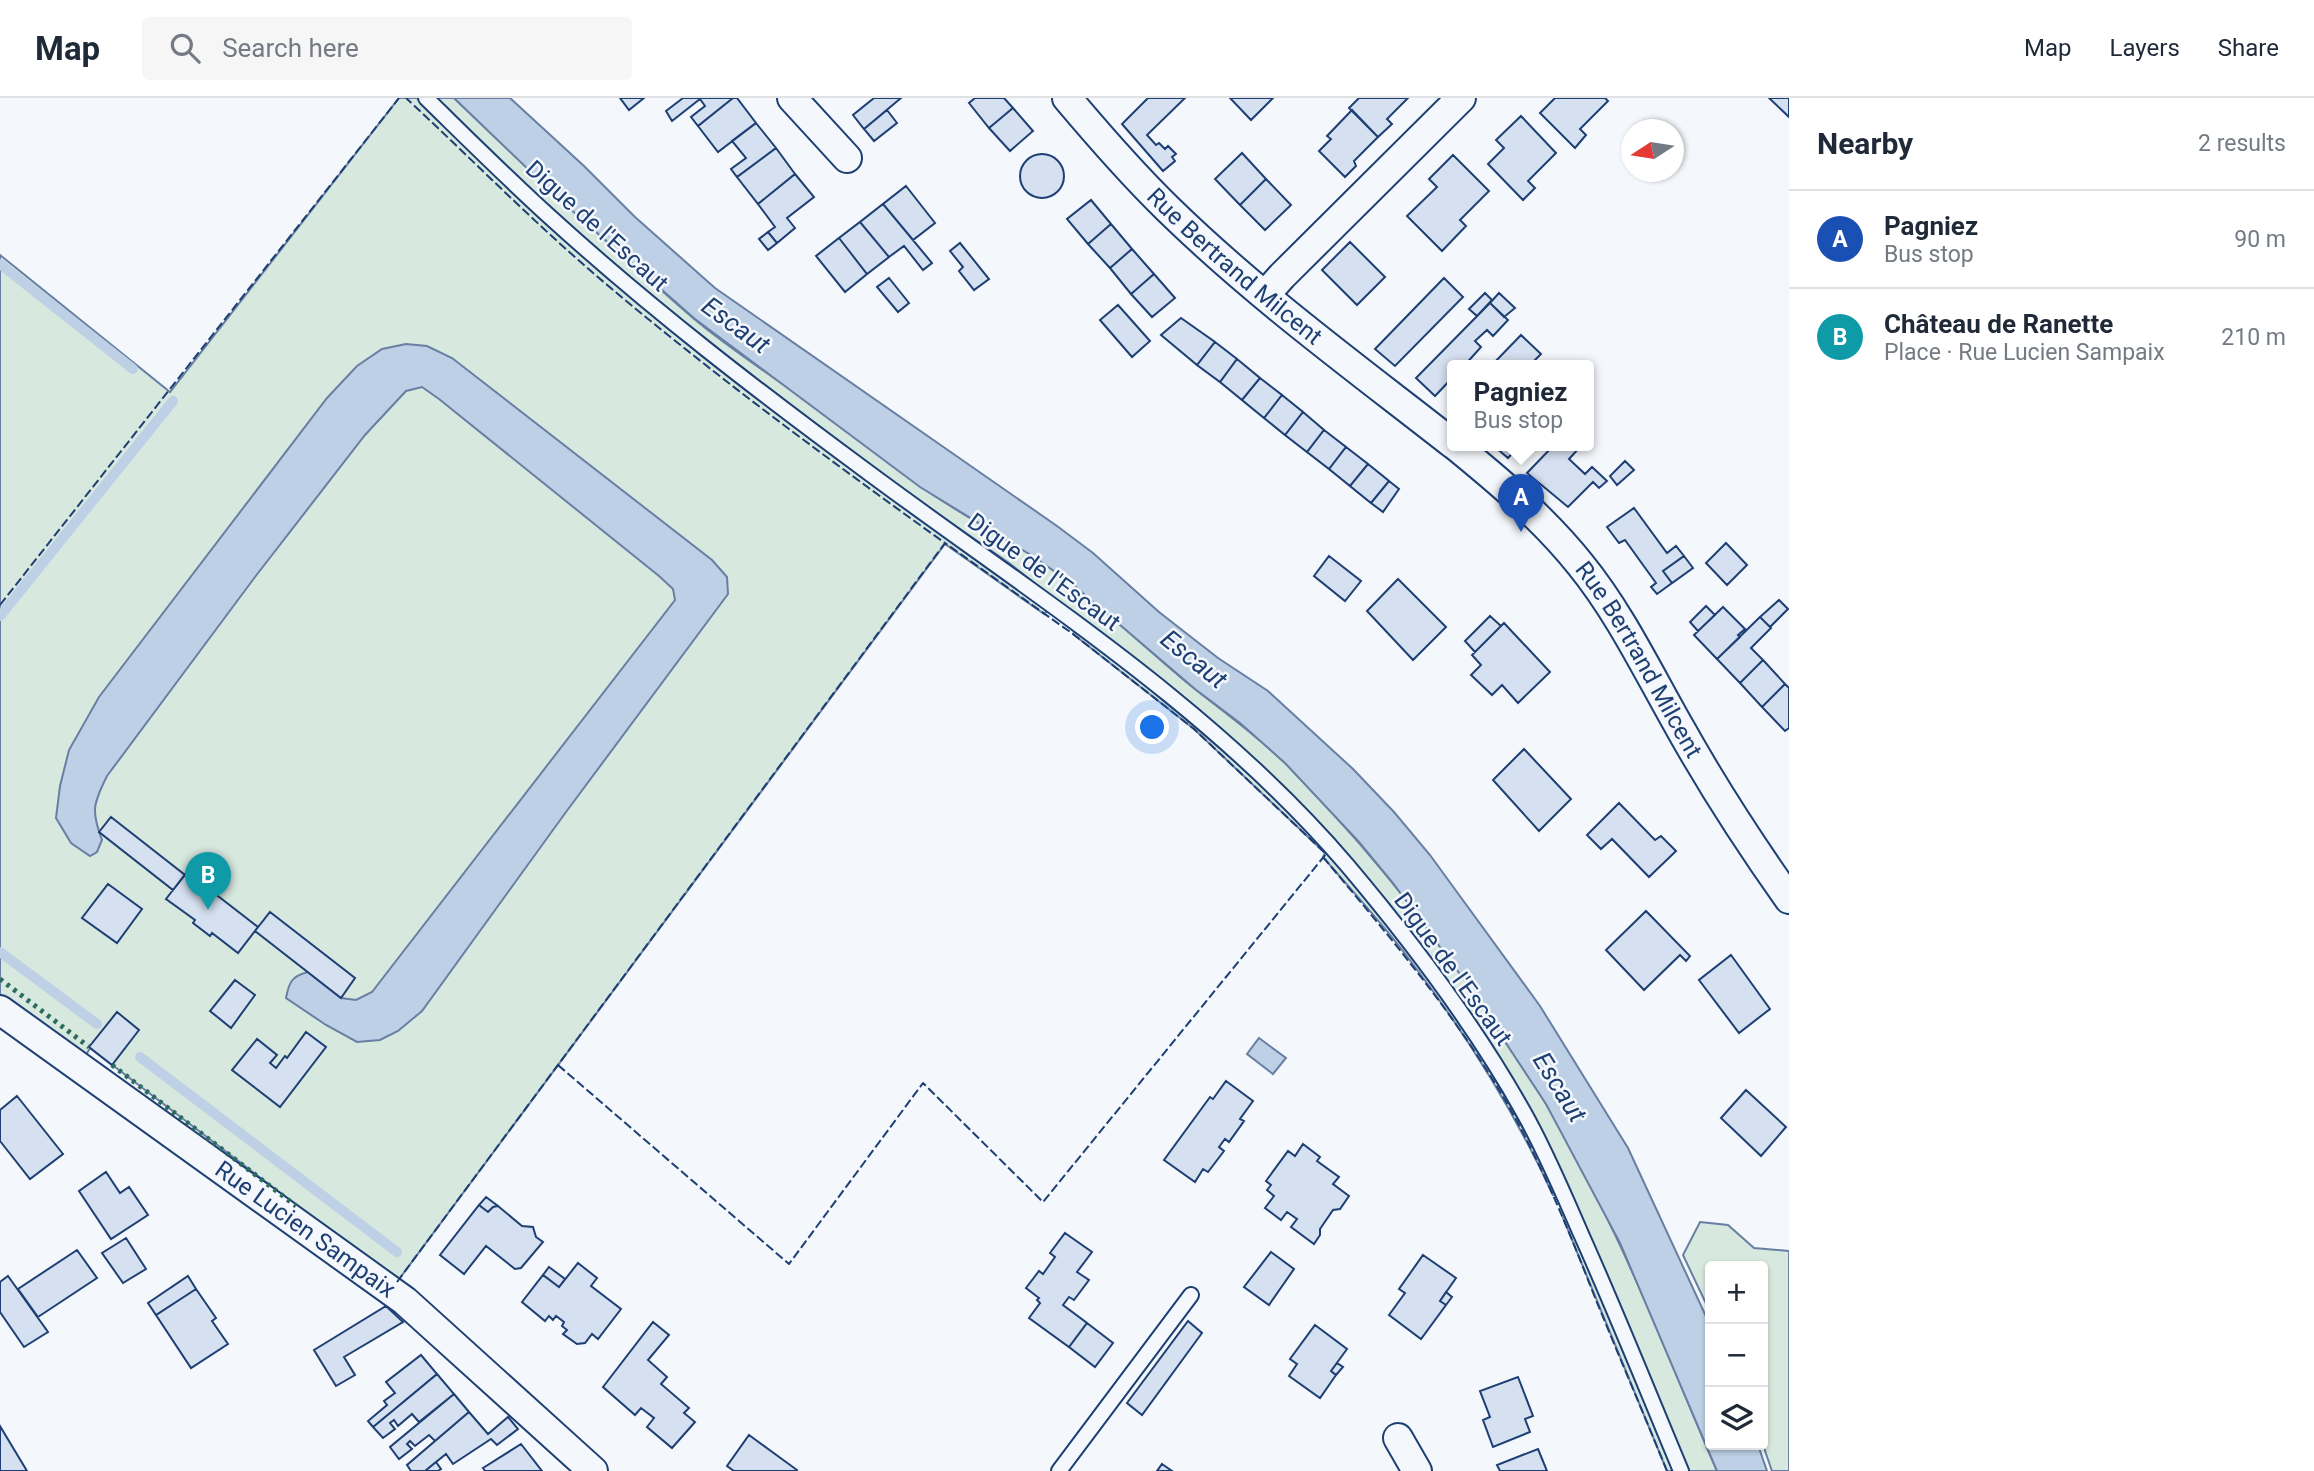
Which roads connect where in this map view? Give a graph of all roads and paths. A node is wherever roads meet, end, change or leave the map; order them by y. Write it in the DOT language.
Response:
graph roads {
  1 [pos="426,98"];
  2 [pos="792,98"];
  3 [pos="1067,98"];
  4 [pos="1461,98"];
  5 [pos="847,158"];
  6 [pos="1265,295"];
  7 [pos="1447,440"];
  8 [pos="1461,451"];
  9 [pos="1789,899"];
  10 [pos="0,1010"];
  11 [pos="1191,1295"];
  12 [pos="1398,1438"];
  13 [pos="593,1471"];
  14 [pos="1059,1471"];
  15 [pos="1417,1471"];
  16 [pos="1681,1471"];
  1 -- 16 [label="lane, Digue de l'Escaut"];
  2 -- 5 [label="street"];
  3 -- 6 [label="street, Rue Bertrand Milcent"];
  4 -- 6 [label="street"];
  6 -- 7 [label="street, Rue Bertrand Milcent"];
  8 -- 9 [label="street, Rue Bertrand Milcent"];
  10 -- 13 [label="street, Rue Lucien Sampaix"];
  11 -- 14 [label="lane"];
  12 -- 15 [label="street"];
}
